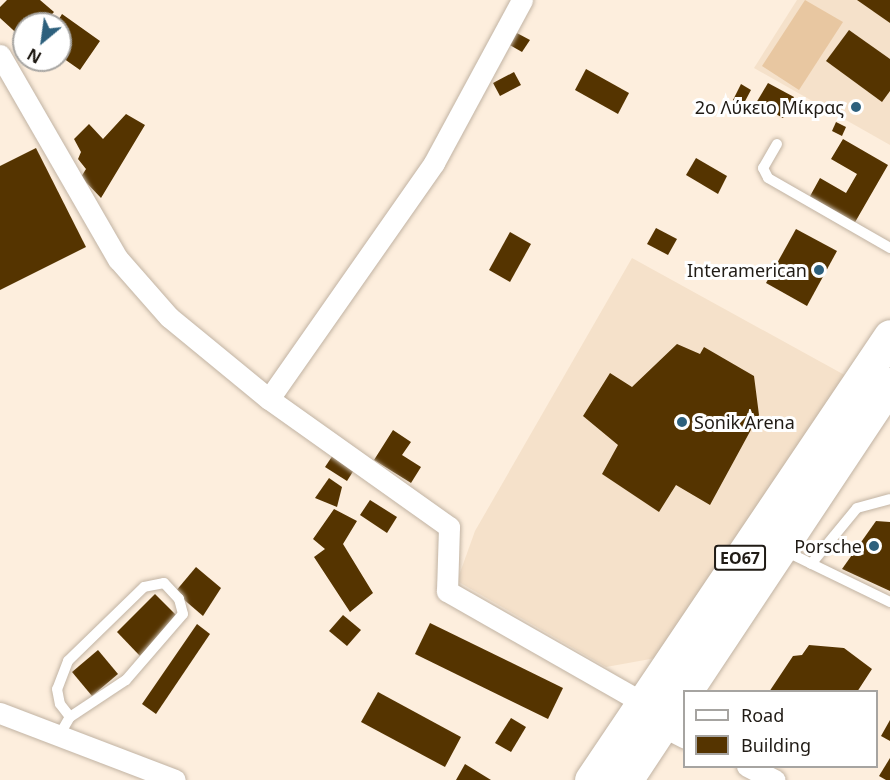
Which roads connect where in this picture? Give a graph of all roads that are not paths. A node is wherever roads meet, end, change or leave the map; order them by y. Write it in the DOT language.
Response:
graph roads {
  1 [pos="522,0"];
  2 [pos="0,55"];
  3 [pos="777,144"];
  4 [pos="890,248"];
  5 [pos="890,336"];
  6 [pos="890,385"];
  7 [pos="270,399"];
  8 [pos="890,499"];
  9 [pos="780,549"];
  10 [pos="810,564"];
  11 [pos="890,602"];
  12 [pos="686,690"];
  13 [pos="683,695"];
  14 [pos="0,713"];
  15 [pos="663,722"];
  16 [pos="65,725"];
  17 [pos="751,768"];
  18 [pos="175,780"];
  19 [pos="591,780"];
  20 [pos="626,780"];
  21 [pos="775,780"];
  1 -- 7 [label="street"];
  2 -- 7 [label="street"];
  3 -- 4 [label="lane"];
  5 -- 15 [label="main road, ΕΟ67"];
  6 -- 9 [label="main road, ΕΟ67"];
  7 -- 15 [label="street"];
  8 -- 10 [label="lane"];
  9 -- 10 [label="lane"];
  9 -- 12 [label="main road, ΕΟ67"];
  10 -- 11 [label="lane"];
  13 -- 15 [label="main road, ΕΟ67"];
  14 -- 16 [label="street"];
  15 -- 19 [label="main road, ΕΟ67"];
  15 -- 20 [label="main road, ΕΟ67"];
  16 -- 16 [label="lane"];
  16 -- 18 [label="street"];
  17 -- 21 [label="street"];
}
